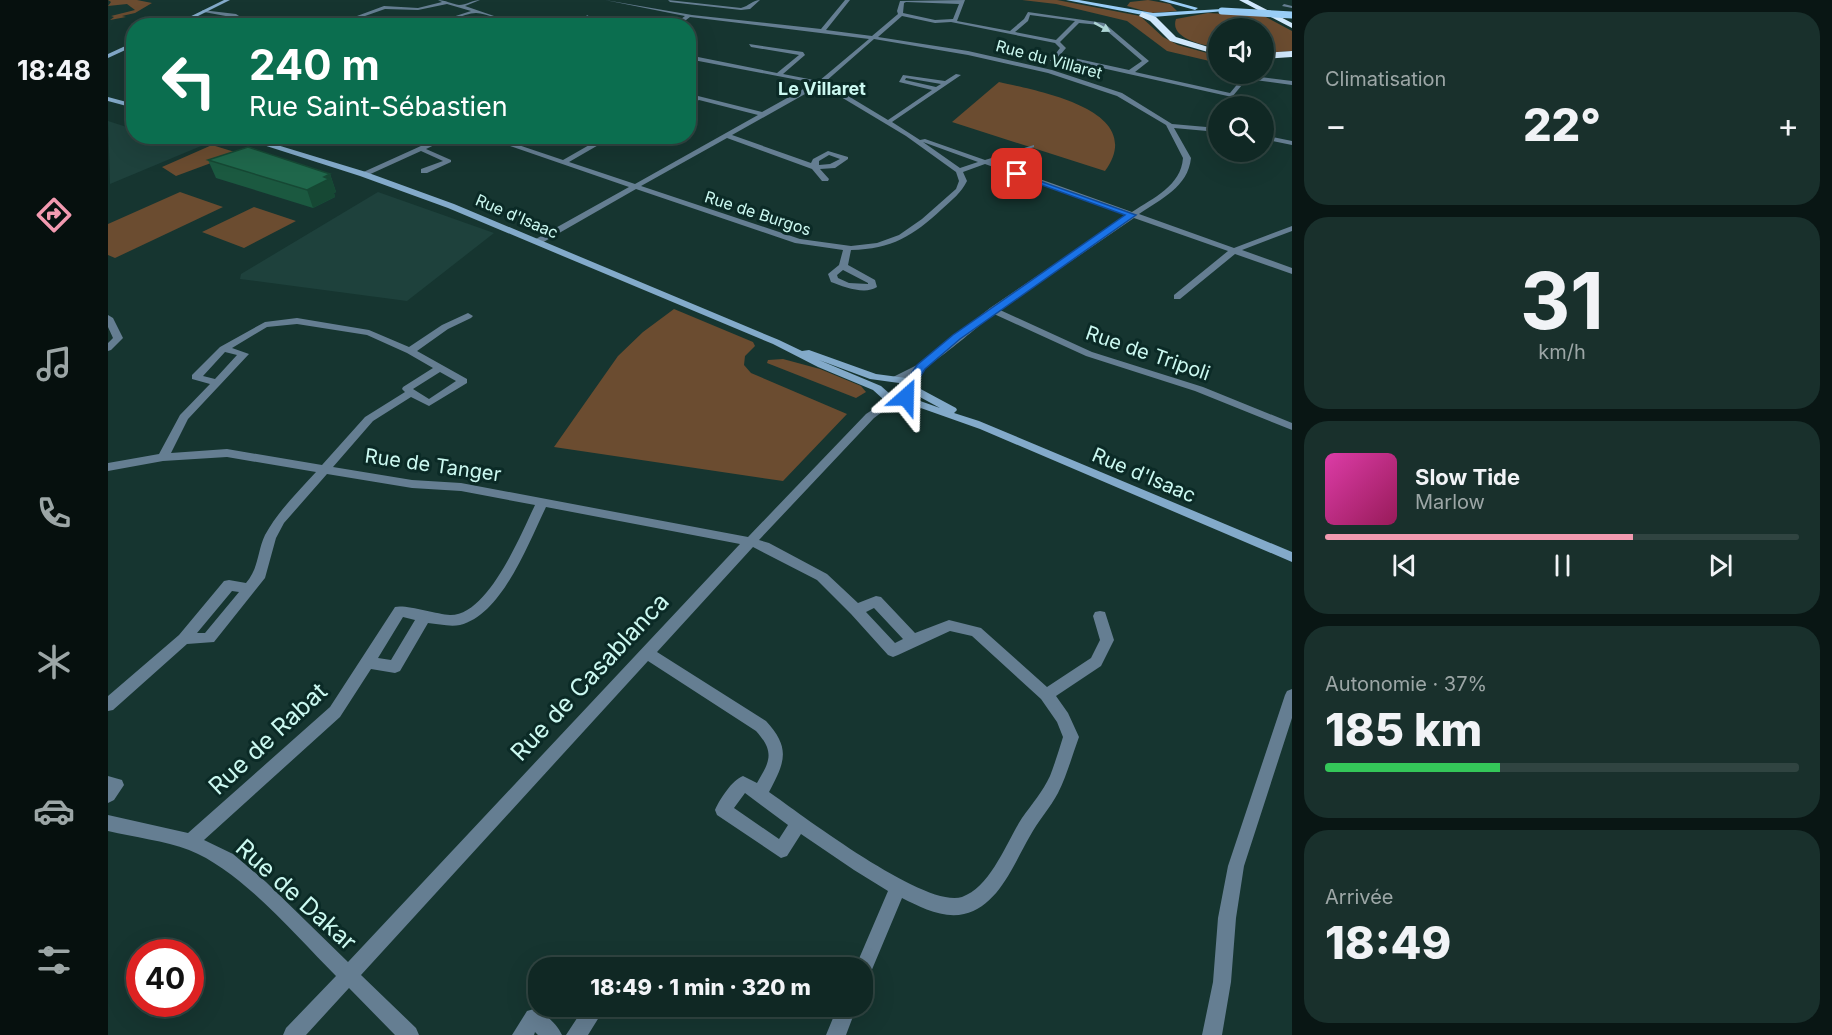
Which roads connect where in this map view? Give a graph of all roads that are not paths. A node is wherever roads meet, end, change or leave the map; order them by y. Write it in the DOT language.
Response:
graph roads {
  1 [pos="228,0"];
  2 [pos="478,0"];
  3 [pos="607,0"];
  4 [pos="758,0"];
  5 [pos="848,0"];
  6 [pos="1070,0"];
  7 [pos="1084,0"];
  8 [pos="1162,0"];
  9 [pos="1243,0"];
  10 [pos="1257,0"];
  11 [pos="443,1"];
  12 [pos="670,1"];
  13 [pos="963,2"];
  14 [pos="1178,4"];
  15 [pos="1123,5"];
  16 [pos="1284,5"];
  17 [pos="458,7"];
  18 [pos="1292,7"];
  19 [pos="660,10"];
  20 [pos="204,11"];
  21 [pos="1222,11"];
  22 [pos="474,12"];
  23 [pos="1183,12"];
  24 [pos="902,14"];
  25 [pos="1142,14"];
  26 [pos="690,15"];
  27 [pos="1173,15"];
  28 [pos="1292,15"];
  29 [pos="190,18"];
  30 [pos="232,18"];
  31 [pos="367,18"];
  32 [pos="454,18"];
  33 [pos="494,18"];
  34 [pos="686,18"];
  35 [pos="1082,20"];
  36 [pos="952,21"];
  37 [pos="1292,25"];
  38 [pos="823,30"];
  39 [pos="1010,34"];
  40 [pos="876,36"];
  41 [pos="1056,42"];
  42 [pos="751,45"];
  43 [pos="126,48"];
  44 [pos="1208,48"];
  45 [pos="773,49"];
  46 [pos="1208,49"];
  47 [pos="1292,54"];
  48 [pos="108,56"];
  49 [pos="1056,56"];
  50 [pos="1274,56"];
  51 [pos="696,58"];
  52 [pos="1274,58"];
  53 [pos="794,60"];
  54 [pos="1292,60"];
  55 [pos="1043,70"];
  56 [pos="1129,73"];
  57 [pos="779,74"];
  58 [pos="958,75"];
  59 [pos="820,82"];
  60 [pos="947,83"];
  61 [pos="1292,83"];
  62 [pos="938,89"];
  63 [pos="698,98"];
  64 [pos="108,99"];
  65 [pos="126,104"];
  66 [pos="765,115"];
  67 [pos="887,123"];
  68 [pos="1169,126"];
  69 [pos="1208,129"];
  70 [pos="726,135"];
  71 [pos="908,135"];
  72 [pos="1274,139"];
  73 [pos="1292,142"];
  74 [pos="264,144"];
  75 [pos="432,144"];
  76 [pos="507,144"];
  77 [pos="597,144"];
  78 [pos="1032,147"];
  79 [pos="421,149"];
  80 [pos="985,162"];
  81 [pos="563,163"];
  82 [pos="424,171"];
  83 [pos="958,171"];
  84 [pos="363,174"];
  85 [pos="825,179"];
  86 [pos="636,187"];
  87 [pos="1132,215"];
  88 [pos="1292,228"];
  89 [pos="537,242"];
  90 [pos="848,247"];
  91 [pos="1233,250"];
  92 [pos="843,266"];
  93 [pos="1292,271"];
  94 [pos="1176,297"];
  95 [pos="993,310"];
  96 [pos="468,316"];
  97 [pos="108,318"];
  98 [pos="776,342"];
  99 [pos="108,348"];
  100 [pos="223,349"];
  101 [pos="410,351"];
  102 [pos="921,367"];
  103 [pos="440,368"];
  104 [pos="884,379"];
  105 [pos="897,379"];
  106 [pos="216,382"];
  107 [pos="910,387"];
  108 [pos="878,390"];
  109 [pos="411,393"];
  110 [pos="898,398"];
  111 [pos="870,416"];
  112 [pos="981,426"];
  113 [pos="1292,427"];
  114 [pos="163,457"];
  115 [pos="108,467"];
  116 [pos="323,468"];
  117 [pos="542,503"];
  118 [pos="752,542"];
  119 [pos="1292,557"];
  120 [pos="249,589"];
  121 [pos="856,610"];
  122 [pos="1100,616"];
  123 [pos="424,617"];
  124 [pos="184,639"];
  125 [pos="913,640"];
  126 [pos="647,653"];
  127 [pos="369,662"];
  128 [pos="1046,695"];
  129 [pos="1292,695"];
  130 [pos="108,705"];
  131 [pos="108,783"];
  132 [pos="759,794"];
  133 [pos="108,795"];
  134 [pos="798,822"];
  135 [pos="108,823"];
  136 [pos="190,842"];
  137 [pos="898,888"];
  138 [pos="869,957"];
  139 [pos="349,974"];
  140 [pos="589,1017"];
  141 [pos="843,1017"];
  142 [pos="293,1035"];
  143 [pos="409,1035"];
  144 [pos="522,1035"];
  145 [pos="552,1035"];
  146 [pos="576,1035"];
  147 [pos="836,1035"];
  148 [pos="1212,1035"];
  1 -- 20 [label="street"];
  2 -- 17 [label="street"];
  3 -- 19 [label="street, Rue du Villaret"];
  4 -- 12 [label="street"];
  5 -- 38 [label="street"];
  6 -- 15 [label="main road"];
  7 -- 15 [label="main road"];
  8 -- 14 [label="main road"];
  9 -- 37 [label="highway"];
  10 -- 37 [label="highway"];
  11 -- 17 [label="street"];
  11 -- 31 [label="street"];
  12 -- 19 [label="street"];
  13 -- 24 [label="street"];
  13 -- 36 [label="street"];
  14 -- 21 [label="main road"];
  14 -- 23 [label="main road"];
  15 -- 25 [label="main road"];
  16 -- 18 [label="street"];
  17 -- 22 [label="street"];
  19 -- 26 [label="street, Rue du Villaret"];
  20 -- 29 [label="street"];
  20 -- 30 [label="street"];
  21 -- 23 [label="main road"];
  21 -- 28 [label="main road, bridge"];
  22 -- 32 [label="street"];
  22 -- 33 [label="street"];
  23 -- 27 [label="main road"];
  24 -- 36 [label="street"];
  24 -- 40 [label="street"];
  25 -- 27 [label="main road"];
  25 -- 46 [label="highway"];
  26 -- 34 [label="street"];
  26 -- 38 [label="street, Rue du Villaret"];
  27 -- 44 [label="highway"];
  35 -- 39 [label="street"];
  35 -- 41 [label="street"];
  35 -- 56 [label="street, one-way"];
  36 -- 39 [label="street"];
  38 -- 40 [label="street, Rue du Villaret"];
  39 -- 41 [label="street"];
  40 -- 55 [label="street, Rue du Villaret"];
  40 -- 59 [label="street"];
  41 -- 49 [label="street"];
  42 -- 45 [label="street"];
  43 -- 48 [label="street"];
  45 -- 53 [label="street"];
  45 -- 53 [label="street"];
  47 -- 50 [label="highway"];
  49 -- 55 [label="street"];
  49 -- 56 [label="street"];
  51 -- 57 [label="street"];
  52 -- 54 [label="highway"];
  53 -- 57 [label="street"];
  55 -- 68 [label="street, Rue du Villaret"];
  56 -- 61 [label="street"];
  57 -- 59 [label="street"];
  58 -- 60 [label="street"];
  59 -- 66 [label="street"];
  59 -- 67 [label="street"];
  60 -- 62 [label="street"];
  60 -- 62 [label="street"];
  62 -- 67 [label="street"];
  63 -- 66 [label="street"];
  64 -- 65 [label="street"];
  66 -- 70 [label="street"];
  67 -- 71 [label="street"];
  68 -- 69 [label="street"];
  68 -- 87 [label="street, Rue du Villaret"];
  70 -- 85 [label="street"];
  70 -- 86 [label="street"];
  71 -- 80 [label="street"];
  71 -- 83 [label="street"];
  72 -- 73 [label="street"];
  74 -- 84 [label="street, Rue d'Isaac"];
  75 -- 79 [label="street"];
  76 -- 81 [label="street, Rue de Burgos"];
  77 -- 81 [label="street"];
  78 -- 80 [label="street"];
  79 -- 82 [label="street"];
  79 -- 84 [label="street"];
  80 -- 83 [label="street"];
  80 -- 87 [label="street"];
  81 -- 86 [label="street, Rue de Burgos"];
  83 -- 90 [label="street, Rue de Burgos"];
  84 -- 89 [label="street, Rue d'Isaac"];
  86 -- 89 [label="street"];
  86 -- 90 [label="street, Rue de Burgos"];
  87 -- 91 [label="street"];
  87 -- 95 [label="street, Rue du Villaret"];
  88 -- 91 [label="street"];
  89 -- 98 [label="street, Rue d'Isaac"];
  90 -- 92 [label="street"];
  91 -- 93 [label="street"];
  91 -- 94 [label="street"];
  95 -- 102 [label="street, Rue du Villaret"];
  95 -- 113 [label="street, Rue de Tripoli"];
  96 -- 101 [label="street"];
  97 -- 99 [label="street"];
  98 -- 104 [label="street, Rue d'Isaac"];
  98 -- 108 [label="street, Rue d'Isaac"];
  100 -- 101 [label="street"];
  100 -- 106 [label="street"];
  100 -- 106 [label="street"];
  101 -- 103 [label="street"];
  102 -- 105 [label="street, Rue du Villaret"];
  102 -- 107 [label="street, Rue du Villaret"];
  103 -- 109 [label="street"];
  103 -- 109 [label="street"];
  104 -- 105 [label="street, Rue d'Isaac"];
  104 -- 108 [label="street"];
  105 -- 107 [label="street, Rue d'Isaac"];
  106 -- 114 [label="street"];
  107 -- 110 [label="street"];
  107 -- 112 [label="street, Rue d'Isaac"];
  108 -- 110 [label="street, Rue d'Isaac"];
  108 -- 111 [label="street, Rue de Casablanca"];
  109 -- 116 [label="street"];
  110 -- 111 [label="street, Rue de Casablanca"];
  110 -- 112 [label="street, Rue d'Isaac"];
  111 -- 118 [label="street, Rue de Casablanca"];
  112 -- 119 [label="street, Rue d'Isaac"];
  114 -- 115 [label="street, Rue de Tanger"];
  114 -- 116 [label="street, Rue de Tanger"];
  116 -- 117 [label="street, Rue de Tanger"];
  116 -- 120 [label="street"];
  117 -- 118 [label="street, Rue de Tanger"];
  117 -- 123 [label="street, Rue de Rabat"];
  118 -- 121 [label="street, Rue de Tanger"];
  118 -- 126 [label="street, Rue de Casablanca"];
  120 -- 124 [label="street"];
  120 -- 124 [label="street"];
  121 -- 125 [label="street"];
  121 -- 125 [label="street, Rue de Tanger"];
  122 -- 128 [label="street"];
  123 -- 127 [label="street"];
  123 -- 127 [label="street, Rue de Rabat"];
  124 -- 130 [label="street"];
  125 -- 128 [label="street"];
  126 -- 132 [label="street"];
  126 -- 139 [label="street, Rue de Casablanca"];
  127 -- 136 [label="street, Rue de Rabat"];
  128 -- 137 [label="street"];
  129 -- 148 [label="street"];
  131 -- 133 [label="street"];
  132 -- 134 [label="street"];
  132 -- 134 [label="street"];
  134 -- 137 [label="street"];
  135 -- 136 [label="street, Rue de Dakar"];
  136 -- 139 [label="street, Rue de Dakar"];
  137 -- 138 [label="street"];
  139 -- 142 [label="street, Rue de Casablanca"];
  139 -- 143 [label="street"];
  140 -- 146 [label="street"];
  141 -- 147 [label="street"];
  144 -- 145 [label="street"];
}
